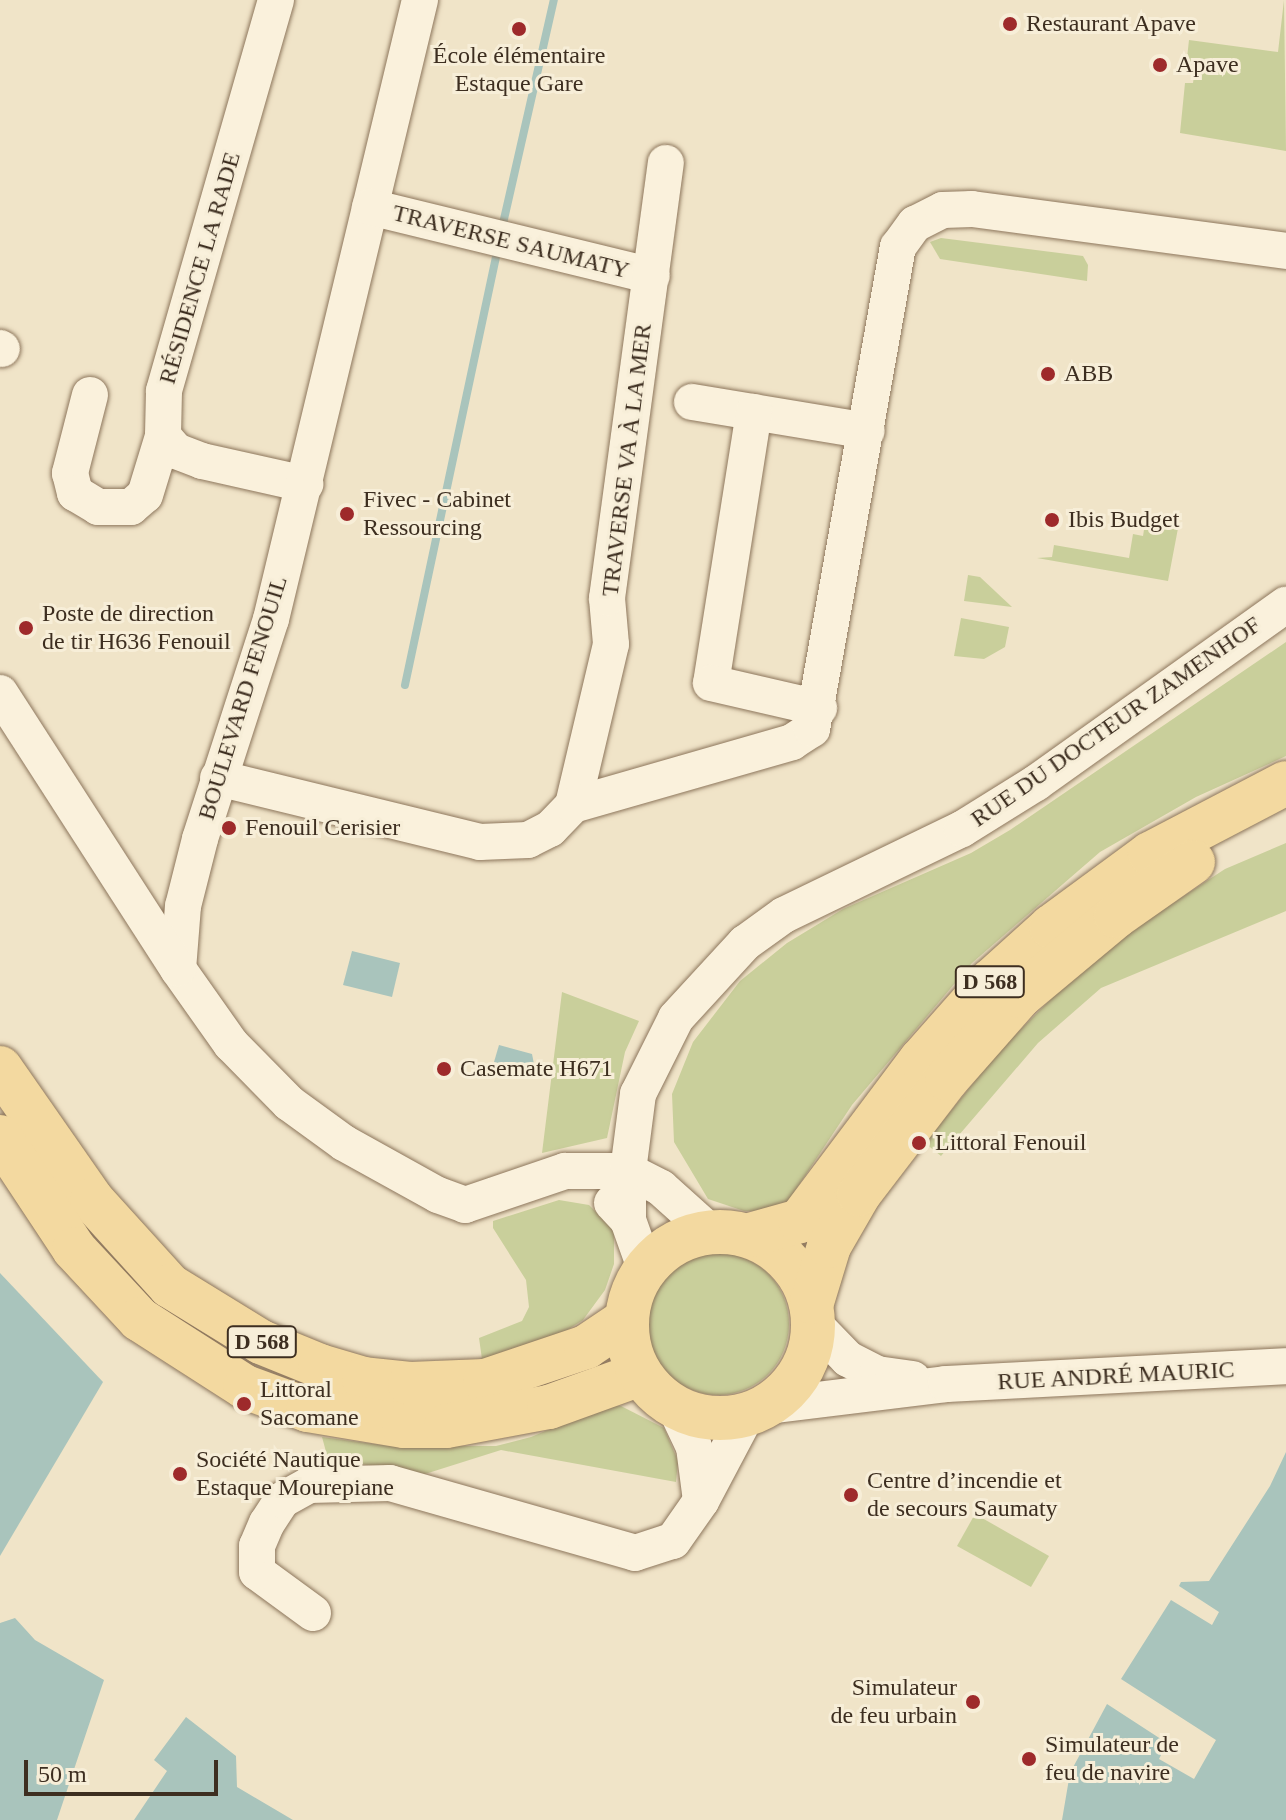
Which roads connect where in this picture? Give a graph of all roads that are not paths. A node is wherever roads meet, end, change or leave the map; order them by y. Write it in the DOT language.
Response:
graph roads {
  1 [pos="276,0"];
  2 [pos="420,0"];
  3 [pos="666,163"];
  4 [pos="370,207"];
  5 [pos="1286,251"];
  6 [pos="652,276"];
  7 [pos="90,395"];
  8 [pos="692,402"];
  9 [pos="754,412"];
  10 [pos="867,431"];
  11 [pos="163,436"];
  12 [pos="305,484"];
  13 [pos="1286,605"];
  14 [pos="0,693"];
  15 [pos="819,708"];
  16 [pos="218,778"];
  17 [pos="1286,783"];
  18 [pos="573,805"];
  19 [pos="1286,816"];
  20 [pos="178,969"];
  21 [pos="651,1066"];
  22 [pos="0,1068"];
  23 [pos="0,1137"];
  24 [pos="628,1171"];
  25 [pos="524,1187"];
  26 [pos="661,1188"];
  27 [pos="628,1220"];
  28 [pos="729,1233"];
  29 [pos="645,1268"];
  30 [pos="813,1314"];
  31 [pos="626,1320"];
  32 [pos="1286,1366"];
  33 [pos="640,1374"];
  34 [pos="946,1384"];
  35 [pos="675,1407"];
  36 [pos="758,1410"];
  37 [pos="701,1501"];
  38 [pos="313,1613"];
  1 -- 11 [label="street, RÉSIDENCE LA RADE"];
  2 -- 4 [label="street, BOULEVARD FENOUIL"];
  3 -- 6 [label="street, TRAVERSE VA À LA MER"];
  4 -- 6 [label="street, TRAVERSE SAUMATY"];
  4 -- 12 [label="street, BOULEVARD FENOUIL"];
  5 -- 10 [label="street"];
  6 -- 18 [label="street, TRAVERSE VA À LA MER"];
  7 -- 11 [label="street, RÉSIDENCE LA RADE"];
  8 -- 9 [label="street"];
  9 -- 10 [label="street"];
  9 -- 15 [label="street"];
  10 -- 15 [label="street"];
  11 -- 12 [label="street"];
  12 -- 16 [label="street, BOULEVARD FENOUIL"];
  13 -- 21 [label="street, RUE DU DOCTEUR ZAMENHOF"];
  14 -- 20 [label="street"];
  15 -- 18 [label="street"];
  16 -- 18 [label="street"];
  16 -- 20 [label="street, BOULEVARD FENOUIL"];
  17 -- 28 [label="main road, D 568"];
  19 -- 30 [label="main road, D 568"];
  20 -- 25 [label="street"];
  21 -- 24 [label="street, RUE DU DOCTEUR ZAMENHOF"];
  21 -- 26 [label="street, RUE DU DOCTEUR ZAMENHOF"];
  22 -- 31 [label="main road, D 568"];
  23 -- 33 [label="main road, D 568"];
  24 -- 25 [label="street"];
  24 -- 26 [label="street"];
  24 -- 27 [label="street, RUE DU DOCTEUR ZAMENHOF"];
  25 -- 27 [label="street"];
  26 -- 28 [label="street"];
  27 -- 29 [label="street"];
  28 -- 29 [label="main road"];
  28 -- 30 [label="main road"];
  29 -- 31 [label="main road"];
  30 -- 34 [label="street, RUE ANDRÉ MAURIC"];
  30 -- 36 [label="main road"];
  31 -- 33 [label="main road"];
  32 -- 34 [label="street, RUE ANDRÉ MAURIC"];
  33 -- 35 [label="main road"];
  34 -- 36 [label="street, RUE ANDRÉ MAURIC"];
  35 -- 36 [label="main road"];
  35 -- 37 [label="street"];
  36 -- 37 [label="street"];
  37 -- 38 [label="street"];
}
